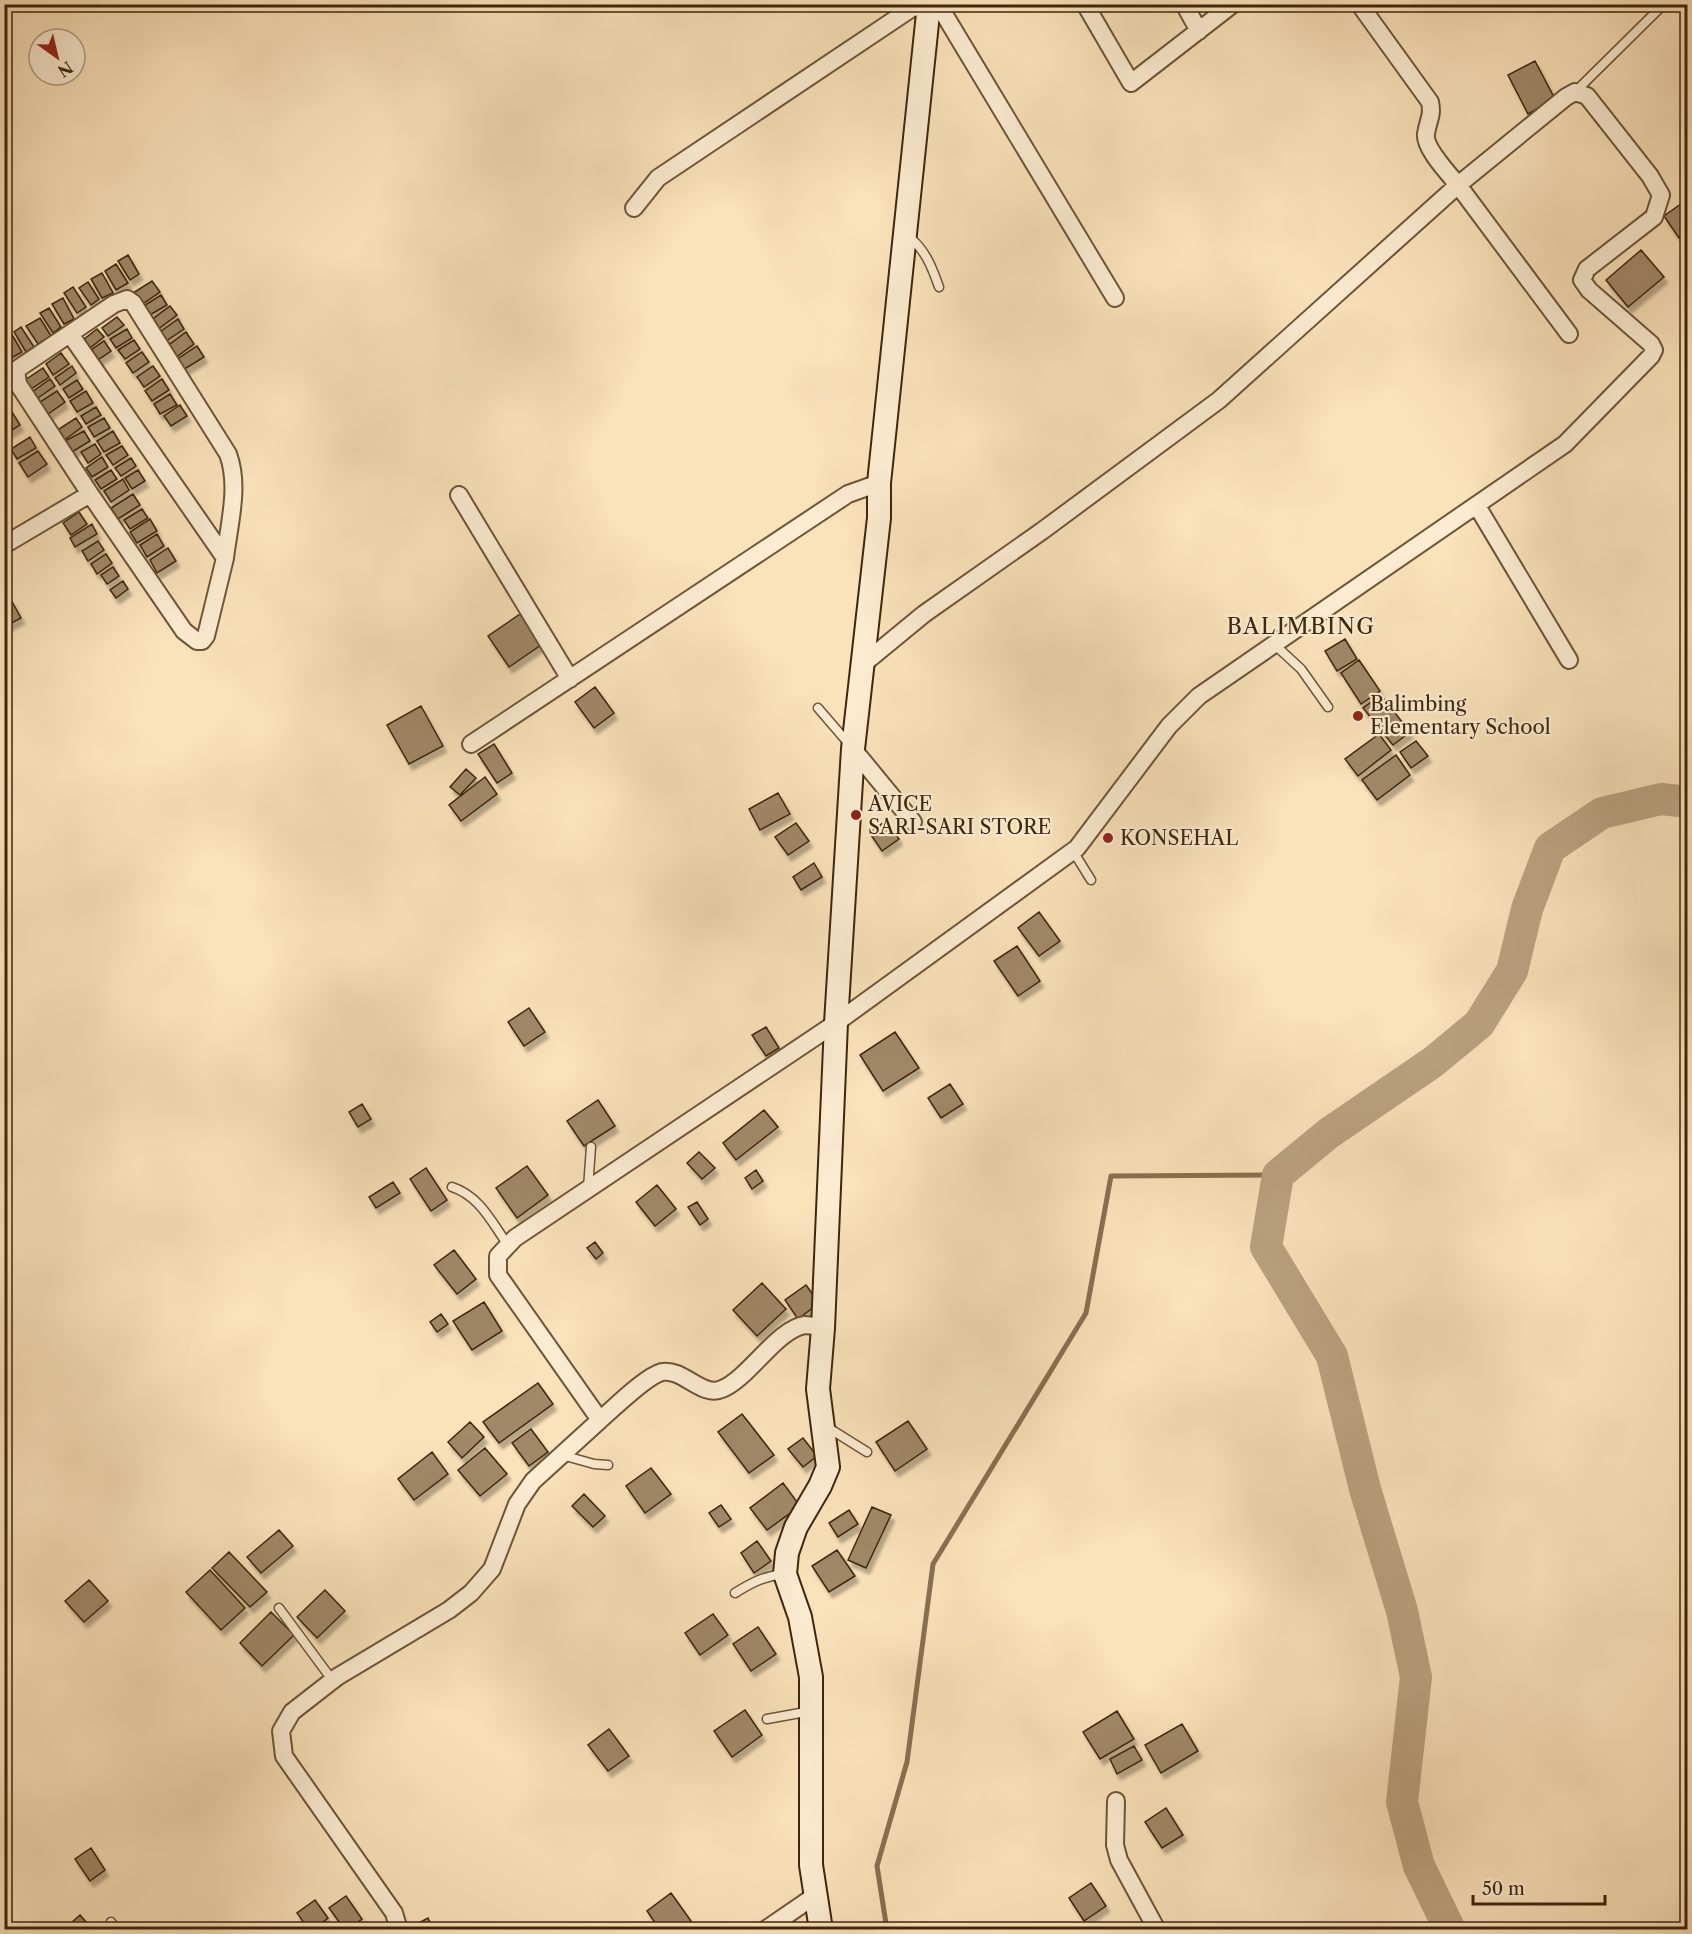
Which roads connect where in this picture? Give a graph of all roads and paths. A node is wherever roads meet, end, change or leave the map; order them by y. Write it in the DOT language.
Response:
graph roads {
  1 [pos="1085,4"];
  2 [pos="1184,4"];
  3 [pos="1233,4"];
  4 [pos="1664,4"];
  5 [pos="1360,5"];
  6 [pos="932,6"];
  7 [pos="1199,31"];
  8 [pos="1575,92"];
  9 [pos="1458,185"];
  10 [pos="634,208"];
  11 [pos="905,234"];
  12 [pos="939,287"];
  13 [pos="1115,298"];
  14 [pos="70,334"];
  15 [pos="1569,334"];
  16 [pos="879,483"];
  17 [pos="90,495"];
  18 [pos="459,495"];
  19 [pos="1477,506"];
  20 [pos="4,545"];
  21 [pos="225,558"];
  22 [pos="1275,645"];
  23 [pos="1569,660"];
  24 [pos="862,665"];
  25 [pos="570,679"];
  26 [pos="1328,707"];
  27 [pos="818,708"];
  28 [pos="471,744"];
  29 [pos="853,749"];
  30 [pos="913,822"];
  31 [pos="1073,851"];
  32 [pos="1091,880"];
  33 [pos="836,1023"];
  34 [pos="591,1147"];
  35 [pos="452,1187"];
  36 [pos="588,1189"];
  37 [pos="508,1245"];
  38 [pos="823,1328"];
  39 [pos="600,1420"];
  40 [pos="824,1425"];
  41 [pos="867,1452"];
  42 [pos="562,1455"];
  43 [pos="608,1465"];
  44 [pos="785,1574"];
  45 [pos="735,1593"];
  46 [pos="279,1608"];
  47 [pos="333,1681"];
  48 [pos="811,1711"];
  49 [pos="767,1719"];
  50 [pos="1116,1801"];
  51 [pos="816,1895"];
  52 [pos="399,1929"];
  53 [pos="765,1929"];
  54 [pos="821,1929"];
  55 [pos="1156,1929"];
  1 -- 7 [label="street"];
  2 -- 7 [label="street"];
  3 -- 7 [label="street"];
  4 -- 8 [label="lane"];
  5 -- 9 [label="street"];
  6 -- 10 [label="street"];
  6 -- 11 [label="street"];
  6 -- 13 [label="street"];
  8 -- 9 [label="street"];
  8 -- 19 [label="street"];
  9 -- 15 [label="street"];
  9 -- 24 [label="street"];
  11 -- 12 [label="lane"];
  11 -- 16 [label="street"];
  14 -- 17 [label="street"];
  14 -- 21 [label="street"];
  14 -- 21 [label="street"];
  16 -- 24 [label="street"];
  16 -- 25 [label="street"];
  17 -- 20 [label="street"];
  17 -- 21 [label="street"];
  18 -- 25 [label="street"];
  19 -- 22 [label="street"];
  19 -- 23 [label="street"];
  22 -- 26 [label="lane"];
  22 -- 31 [label="street"];
  24 -- 29 [label="street"];
  25 -- 28 [label="street"];
  27 -- 29 [label="lane"];
  29 -- 30 [label="street"];
  29 -- 33 [label="street"];
  31 -- 32 [label="lane"];
  31 -- 33 [label="street"];
  33 -- 36 [label="street"];
  33 -- 38 [label="street"];
  34 -- 36 [label="lane"];
  35 -- 37 [label="lane"];
  36 -- 37 [label="street"];
  37 -- 39 [label="street"];
  38 -- 39 [label="street"];
  38 -- 40 [label="street"];
  39 -- 42 [label="street"];
  40 -- 41 [label="lane"];
  40 -- 44 [label="street"];
  42 -- 43 [label="lane"];
  42 -- 47 [label="street"];
  44 -- 45 [label="lane"];
  44 -- 48 [label="street"];
  46 -- 47 [label="lane"];
  47 -- 52 [label="street"];
  48 -- 49 [label="lane"];
  48 -- 51 [label="street"];
  50 -- 55 [label="street"];
  51 -- 53 [label="street"];
  51 -- 54 [label="street"];
}
